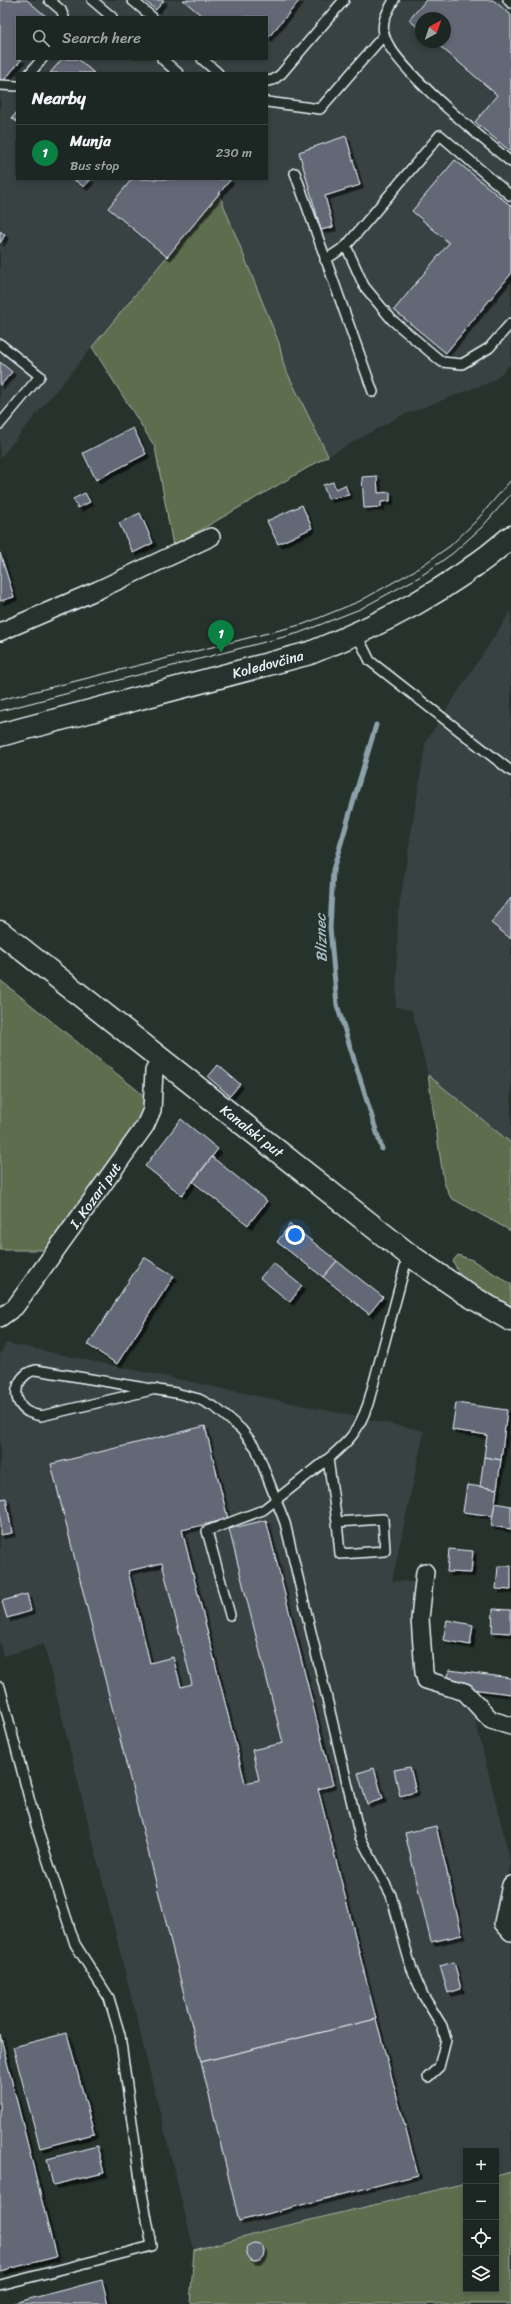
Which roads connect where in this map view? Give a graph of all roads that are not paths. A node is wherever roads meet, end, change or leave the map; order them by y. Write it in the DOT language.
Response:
graph roads {
  1 [pos="49,0"];
  2 [pos="92,0"];
  3 [pos="132,0"];
  4 [pos="344,0"];
  5 [pos="394,0"];
  6 [pos="508,0"];
  7 [pos="511,3"];
  8 [pos="64,16"];
  9 [pos="111,16"];
  10 [pos="151,16"];
  11 [pos="384,35"];
  12 [pos="41,60"];
  13 [pos="163,60"];
  14 [pos="203,60"];
  15 [pos="31,72"];
  16 [pos="177,72"];
  17 [pos="217,72"];
  18 [pos="268,80"];
  19 [pos="0,85"];
  20 [pos="16,86"];
  21 [pos="268,102"];
  22 [pos="511,162"];
  23 [pos="295,173"];
  24 [pos="511,196"];
  25 [pos="346,246"];
  26 [pos="325,260"];
  27 [pos="511,324"];
  28 [pos="0,344"];
  29 [pos="373,392"];
  30 [pos="0,424"];
  31 [pos="511,537"];
  32 [pos="211,538"];
  33 [pos="0,632"];
  34 [pos="357,634"];
  35 [pos="0,735"];
  36 [pos="511,771"];
  37 [pos="0,932"];
  38 [pos="161,1058"];
  39 [pos="408,1254"];
  40 [pos="0,1318"];
  41 [pos="511,1320"];
  42 [pos="156,1389"];
  43 [pos="328,1459"];
  44 [pos="276,1500"];
  45 [pos="337,1522"];
  46 [pos="425,1572"];
  47 [pos="230,1614"];
  48 [pos="0,1687"];
  49 [pos="511,1726"];
  50 [pos="511,1885"];
  51 [pos="511,1932"];
  52 [pos="428,2077"];
  53 [pos="0,2285"];
  1 -- 8 [label="lane"];
  2 -- 9 [label="lane"];
  3 -- 10 [label="lane"];
  4 -- 18 [label="lane"];
  5 -- 11 [label="lane"];
  6 -- 7 [label="lane"];
  11 -- 21 [label="lane"];
  11 -- 22 [label="lane"];
  12 -- 15 [label="lane"];
  13 -- 16 [label="lane"];
  14 -- 17 [label="lane"];
  19 -- 20 [label="lane"];
  23 -- 26 [label="lane"];
  24 -- 25 [label="lane"];
  25 -- 26 [label="lane"];
  25 -- 27 [label="lane"];
  26 -- 29 [label="lane"];
  28 -- 30 [label="lane"];
  31 -- 34 [label="street, Koledovčina"];
  32 -- 33 [label="street"];
  34 -- 35 [label="street, Koledovčina"];
  34 -- 36 [label="lane"];
  37 -- 38 [label="street, Kanalski put"];
  38 -- 39 [label="street, Kanalski put"];
  38 -- 40 [label="street, I. Kozari put"];
  39 -- 41 [label="street, Kanalski put"];
  39 -- 43 [label="lane"];
  42 -- 42 [label="lane"];
  42 -- 44 [label="lane"];
  43 -- 44 [label="lane"];
  43 -- 45 [label="lane"];
  44 -- 47 [label="lane"];
  44 -- 52 [label="lane"];
  45 -- 45 [label="lane"];
  46 -- 49 [label="street"];
  48 -- 53 [label="lane"];
  50 -- 51 [label="street"];
}
